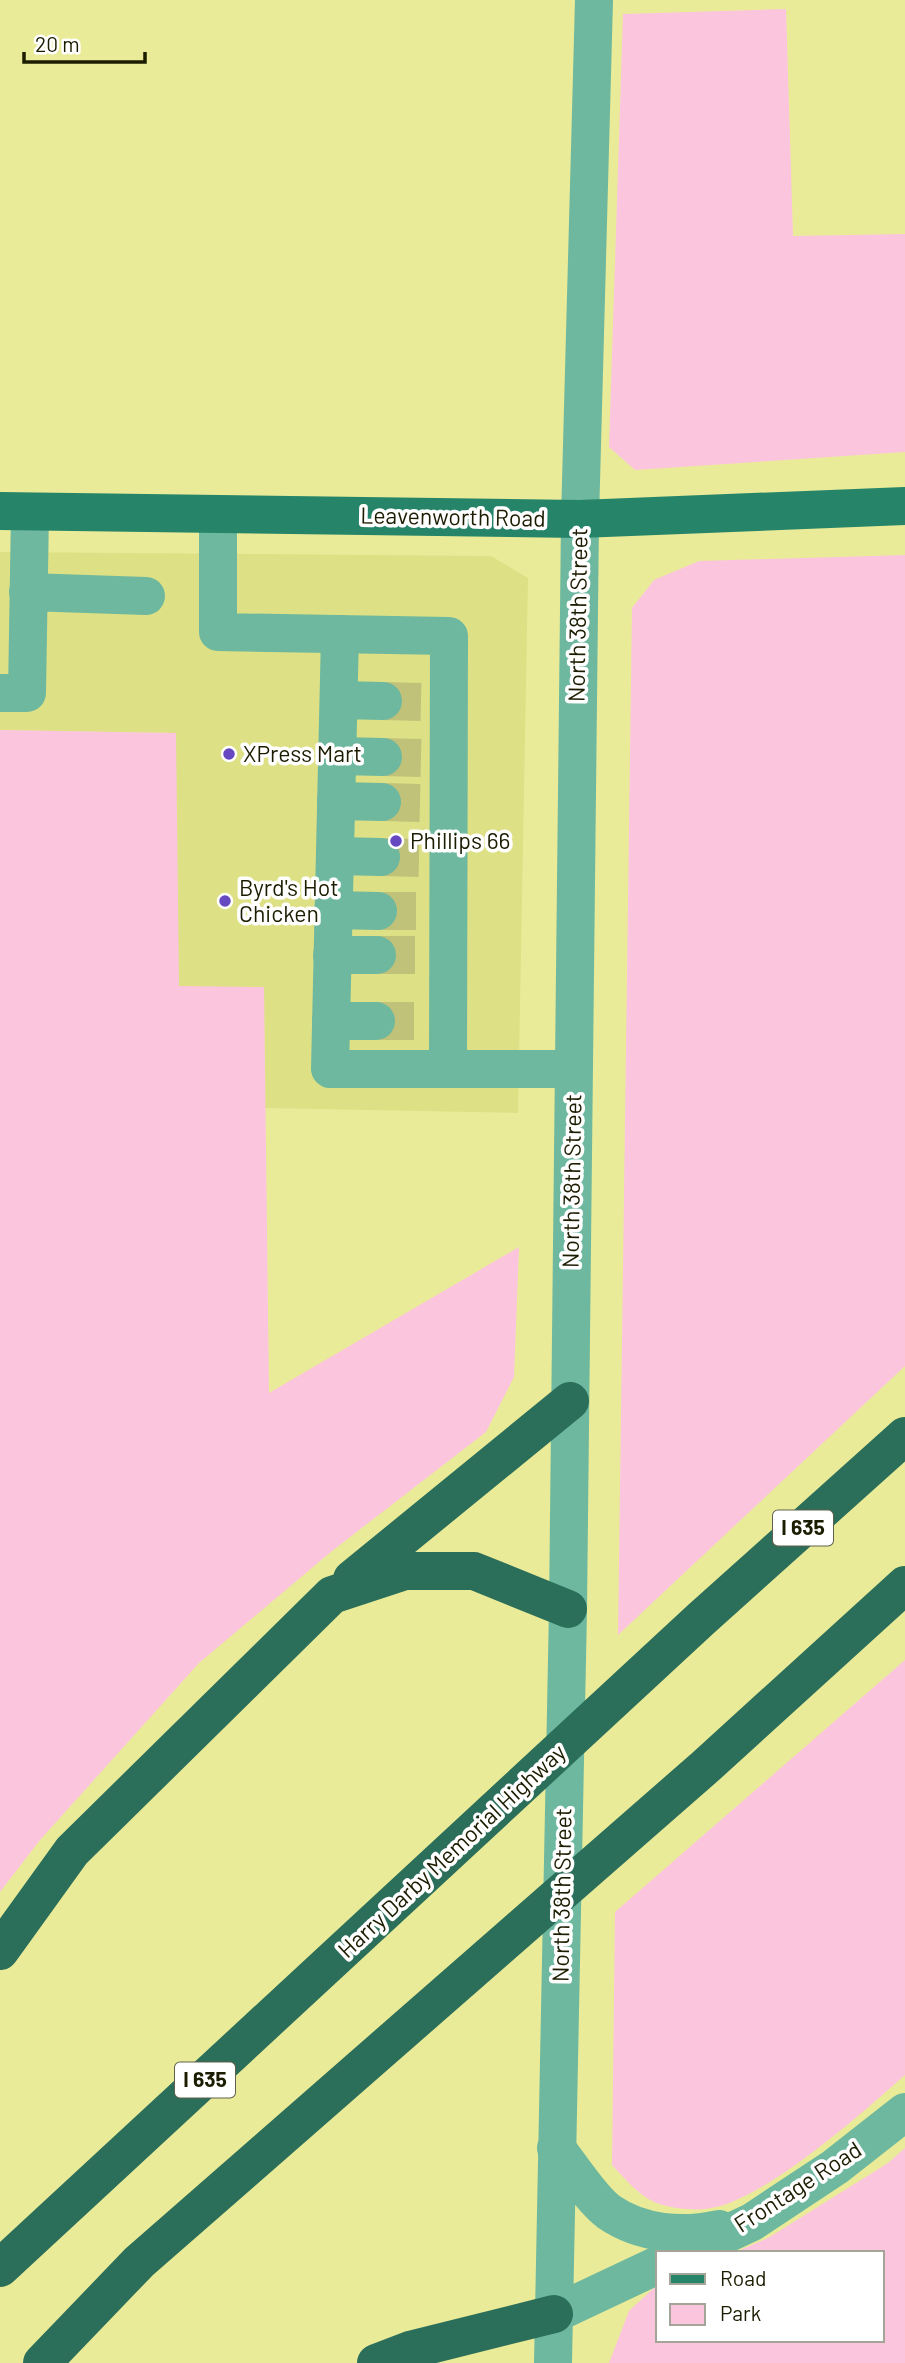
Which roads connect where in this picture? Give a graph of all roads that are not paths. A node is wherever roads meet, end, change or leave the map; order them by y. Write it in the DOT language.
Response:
graph roads {
  1 [pos="594,0"];
  2 [pos="905,506"];
  3 [pos="15,511"];
  4 [pos="218,514"];
  5 [pos="580,519"];
  6 [pos="28,592"];
  7 [pos="146,596"];
  8 [pos="340,634"];
  9 [pos="0,693"];
  10 [pos="339,700"];
  11 [pos="383,701"];
  12 [pos="338,756"];
  13 [pos="383,757"];
  14 [pos="336,801"];
  15 [pos="382,803"];
  16 [pos="335,856"];
  17 [pos="381,857"];
  18 [pos="333,910"];
  19 [pos="378,911"];
  20 [pos="377,954"];
  21 [pos="332,955"];
  22 [pos="331,1021"];
  23 [pos="376,1021"];
  24 [pos="448,1069"];
  25 [pos="573,1069"];
  26 [pos="570,1401"];
  27 [pos="905,1436"];
  28 [pos="905,1585"];
  29 [pos="332,1595"];
  30 [pos="568,1609"];
  31 [pos="0,1951"];
  32 [pos="905,2112"];
  33 [pos="556,2148"];
  34 [pos="751,2222"];
  35 [pos="690,2251"];
  36 [pos="656,2266"];
  37 [pos="0,2268"];
  38 [pos="554,2314"];
  39 [pos="42,2363"];
  40 [pos="376,2363"];
  41 [pos="553,2363"];
  1 -- 5 [label="street, North 38th Street"];
  2 -- 5 [label="main road, Leavenworth Road"];
  3 -- 4 [label="main road, Leavenworth Road"];
  3 -- 6 [label="street"];
  4 -- 5 [label="main road, Leavenworth Road"];
  4 -- 8 [label="street"];
  5 -- 25 [label="street, North 38th Street"];
  6 -- 7 [label="street"];
  6 -- 9 [label="street"];
  8 -- 10 [label="street"];
  8 -- 24 [label="street"];
  10 -- 11 [label="street"];
  10 -- 12 [label="street"];
  12 -- 13 [label="street"];
  12 -- 14 [label="street"];
  14 -- 15 [label="street"];
  14 -- 16 [label="street"];
  16 -- 17 [label="street"];
  16 -- 18 [label="street"];
  18 -- 19 [label="street"];
  18 -- 21 [label="street"];
  20 -- 21 [label="street"];
  21 -- 22 [label="street"];
  22 -- 23 [label="street"];
  22 -- 24 [label="street"];
  24 -- 25 [label="street"];
  25 -- 26 [label="street, North 38th Street"];
  26 -- 29 [label="highway"];
  26 -- 30 [label="street, North 38th Street"];
  27 -- 37 [label="highway, Harry Darby Memorial Highway / I 635"];
  28 -- 39 [label="highway"];
  29 -- 30 [label="highway"];
  29 -- 31 [label="highway"];
  30 -- 33 [label="street, North 38th Street"];
  32 -- 34 [label="street, Frontage Road"];
  33 -- 34 [label="street"];
  33 -- 38 [label="street, North 38th Street"];
  34 -- 35 [label="street, Frontage Road"];
  36 -- 38 [label="street"];
  38 -- 40 [label="highway"];
  38 -- 41 [label="street, North 38th Street"];
}
